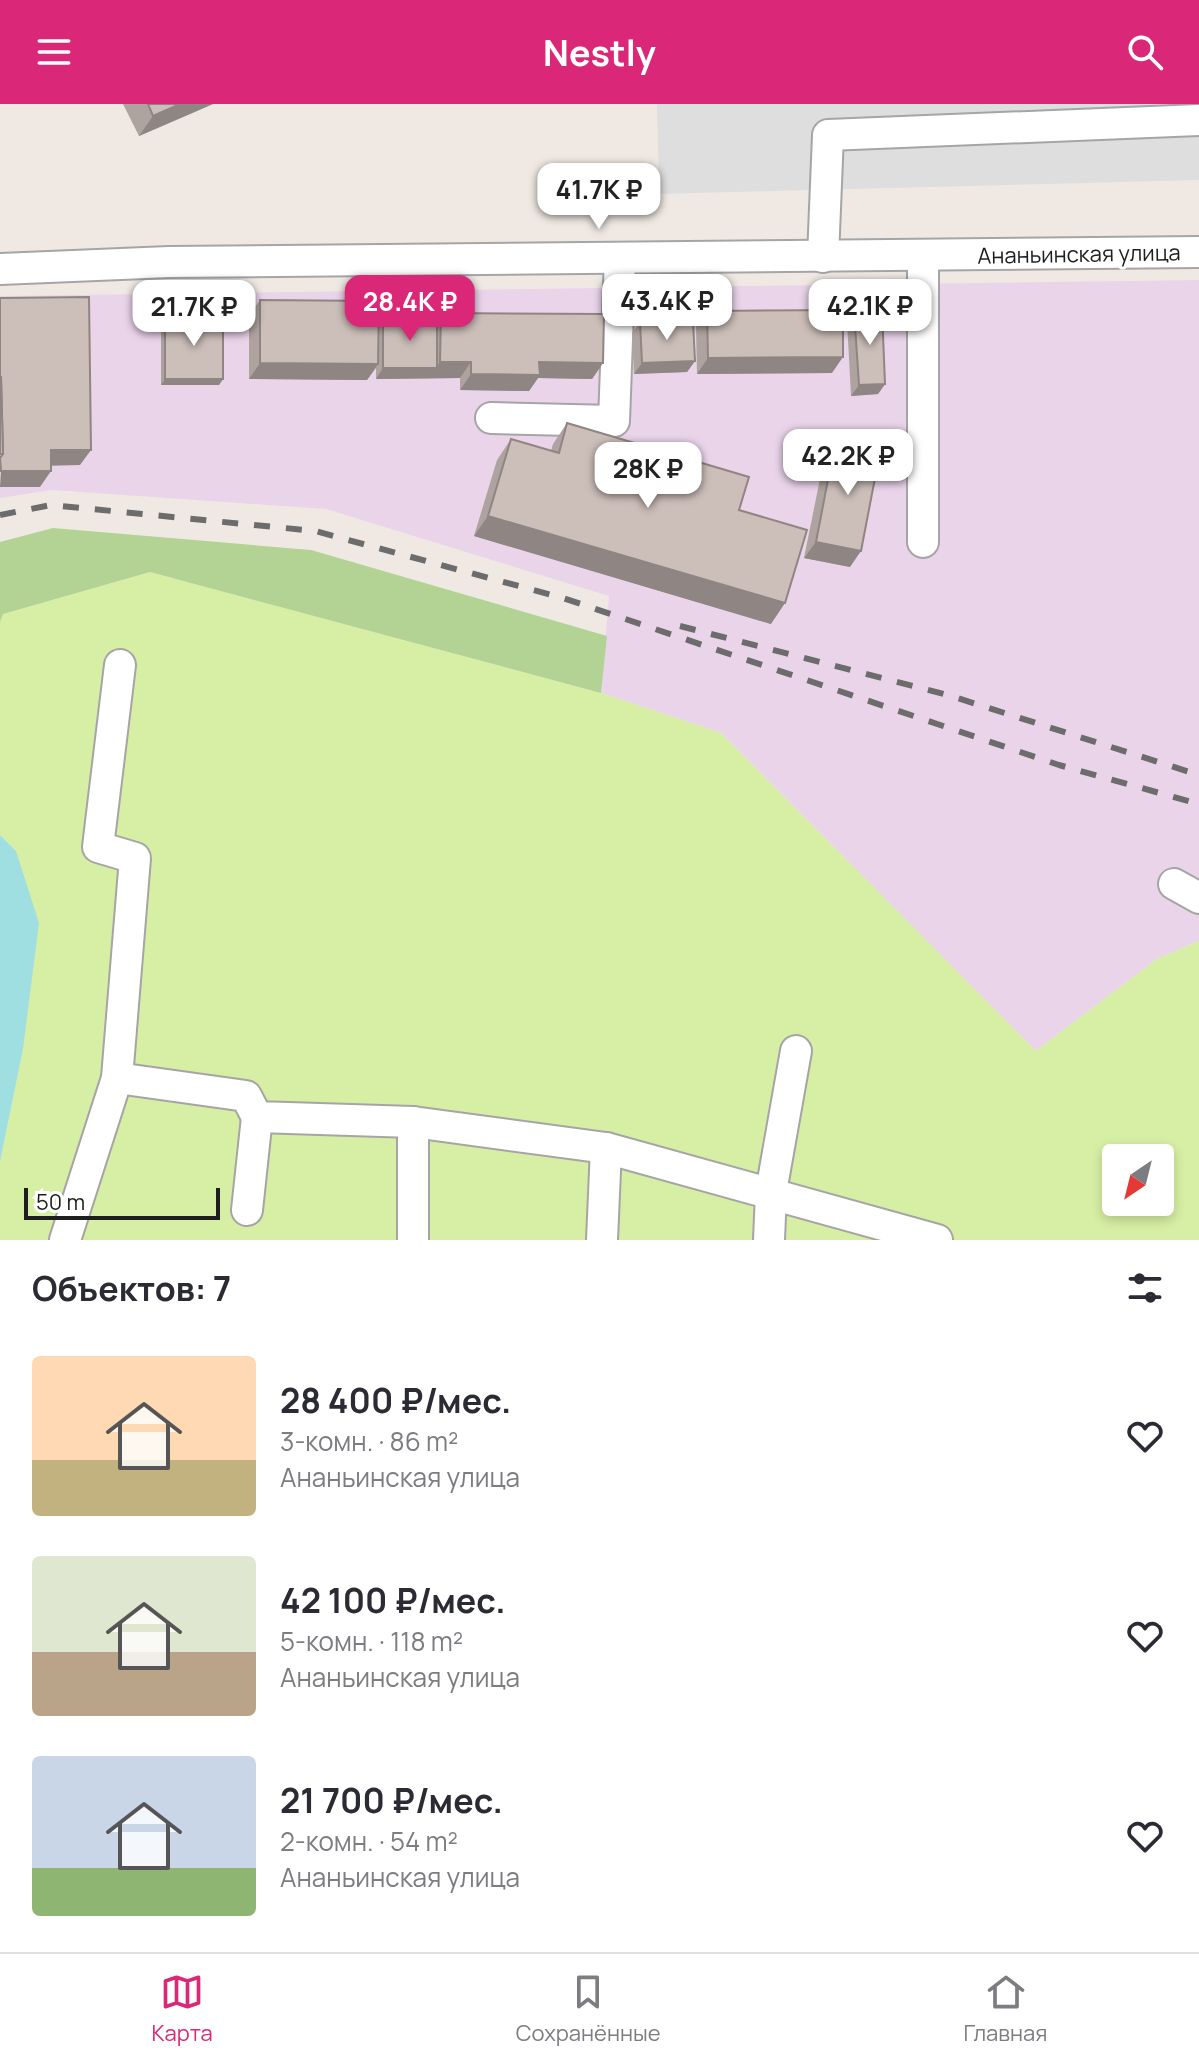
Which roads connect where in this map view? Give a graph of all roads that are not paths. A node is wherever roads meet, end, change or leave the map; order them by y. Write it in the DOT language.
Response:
graph roads {
  1 [pos="1199,120"];
  2 [pos="1199,252"];
  3 [pos="923,256"];
  4 [pos="823,257"];
  5 [pos="620,258"];
  6 [pos="0,269"];
  7 [pos="491,418"];
  8 [pos="923,542"];
  9 [pos="120,665"];
  10 [pos="796,1051"];
  11 [pos="117,1078"];
  12 [pos="257,1117"];
  13 [pos="413,1122"];
  14 [pos="606,1148"];
  15 [pos="771,1192"];
  16 [pos="247,1210"];
  17 [pos="65,1240"];
  18 [pos="413,1240"];
  19 [pos="602,1240"];
  20 [pos="769,1240"];
  21 [pos="937,1240"];
  1 -- 4 [label="street"];
  2 -- 3 [label="street, Ананьинская улица"];
  3 -- 4 [label="street, Ананьинская улица"];
  3 -- 8 [label="street"];
  4 -- 5 [label="street, Ананьинская улица"];
  5 -- 6 [label="street, Ананьинская улица"];
  5 -- 7 [label="street"];
  9 -- 11 [label="street"];
  10 -- 15 [label="street"];
  11 -- 12 [label="street"];
  11 -- 17 [label="street"];
  12 -- 13 [label="street"];
  12 -- 16 [label="street"];
  13 -- 14 [label="street"];
  13 -- 18 [label="street"];
  14 -- 15 [label="street"];
  14 -- 19 [label="street"];
  15 -- 20 [label="street"];
  15 -- 21 [label="street"];
}
